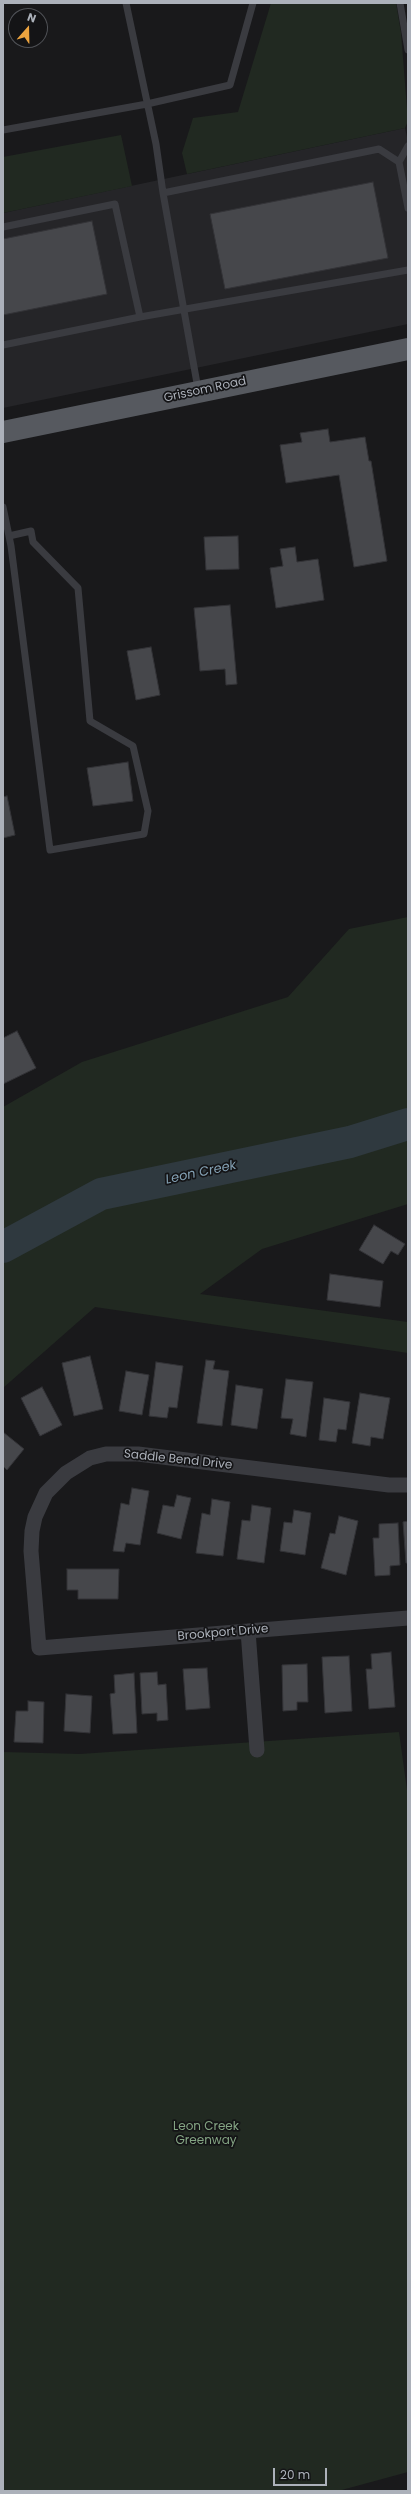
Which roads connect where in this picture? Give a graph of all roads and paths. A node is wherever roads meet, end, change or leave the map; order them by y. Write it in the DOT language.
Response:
graph roads {
  1 [pos="126,3"];
  2 [pos="253,3"];
  3 [pos="400,3"];
  4 [pos="408,50"];
  5 [pos="147,104"];
  6 [pos="3,130"];
  7 [pos="408,146"];
  8 [pos="399,162"];
  9 [pos="163,193"];
  10 [pos="408,208"];
  11 [pos="3,227"];
  12 [pos="408,270"];
  13 [pos="185,311"];
  14 [pos="140,317"];
  15 [pos="3,345"];
  16 [pos="408,349"];
  17 [pos="199,392"];
  18 [pos="3,432"];
  19 [pos="3,508"];
  20 [pos="9,536"];
  21 [pos="408,1485"];
  22 [pos="408,1618"];
  23 [pos="248,1631"];
  24 [pos="39,1648"];
  25 [pos="257,1750"];
  1 -- 5 [label="lane"];
  2 -- 5 [label="lane"];
  3 -- 4 [label="lane"];
  5 -- 6 [label="lane"];
  5 -- 9 [label="lane"];
  7 -- 8 [label="lane"];
  8 -- 9 [label="lane"];
  8 -- 10 [label="lane"];
  9 -- 13 [label="lane"];
  11 -- 14 [label="lane"];
  12 -- 13 [label="lane"];
  13 -- 14 [label="lane"];
  13 -- 17 [label="lane"];
  14 -- 15 [label="lane"];
  16 -- 17 [label="main road, Grissom Road"];
  17 -- 18 [label="main road, Grissom Road"];
  19 -- 20 [label="lane"];
  20 -- 20 [label="lane"];
  21 -- 24 [label="street, Saddle Bend Drive"];
  22 -- 23 [label="street, Brookport Drive"];
  23 -- 24 [label="street, Brookport Drive"];
  23 -- 25 [label="street"];
}
